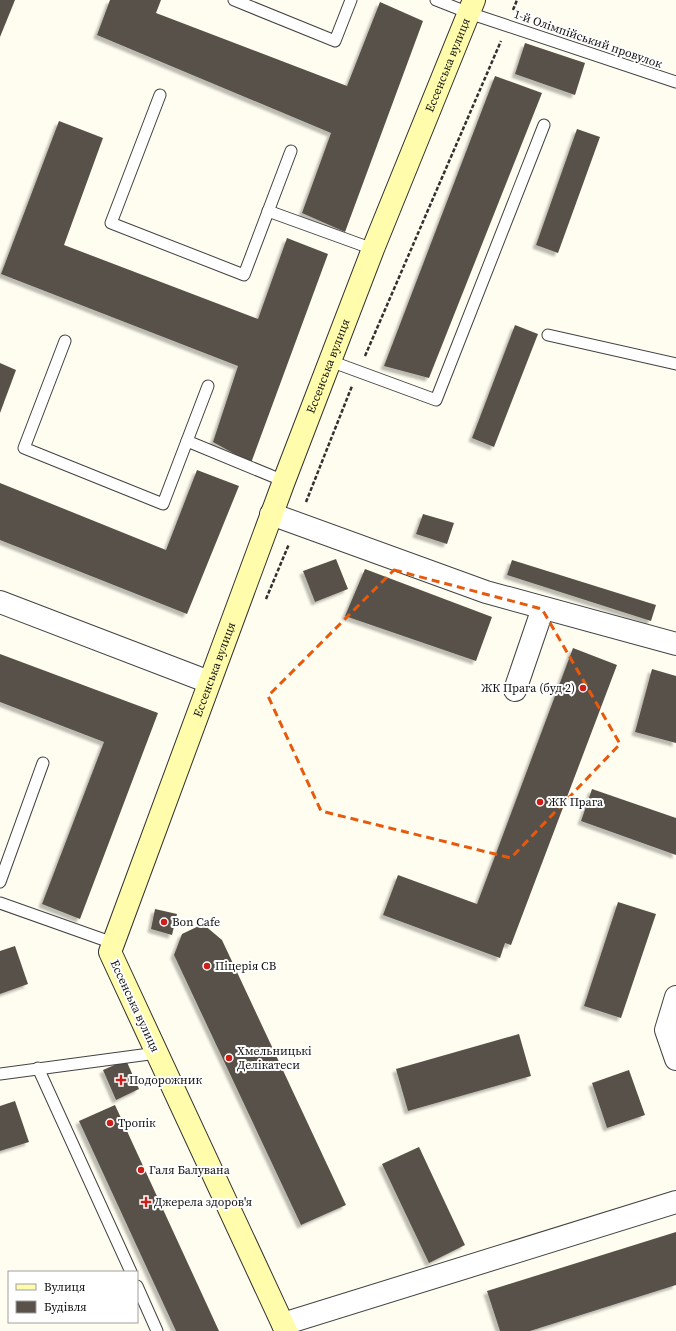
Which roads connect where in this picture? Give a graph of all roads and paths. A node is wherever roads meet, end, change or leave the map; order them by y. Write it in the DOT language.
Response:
graph roads {
  1 [pos="234,0"];
  2 [pos="351,0"];
  3 [pos="436,0"];
  4 [pos="517,0"];
  5 [pos="472,7"];
  6 [pos="507,26"];
  7 [pos="676,82"];
  8 [pos="160,94"];
  9 [pos="544,125"];
  10 [pos="291,151"];
  11 [pos="268,211"];
  12 [pos="373,249"];
  13 [pos="548,335"];
  14 [pos="65,341"];
  15 [pos="330,361"];
  16 [pos="676,364"];
  17 [pos="358,371"];
  18 [pos="208,386"];
  19 [pos="188,440"];
  20 [pos="284,481"];
  21 [pos="271,514"];
  22 [pos="297,524"];
  23 [pos="265,601"];
  24 [pos="0,602"];
  25 [pos="543,608"];
  26 [pos="676,644"];
  27 [pos="210,682"];
  28 [pos="515,690"];
  29 [pos="43,763"];
  30 [pos="0,882"];
  31 [pos="0,903"];
  32 [pos="113,943"];
  33 [pos="676,997"];
  34 [pos="157,1053"];
  35 [pos="676,1059"];
  36 [pos="38,1068"];
  37 [pos="0,1074"];
  38 [pos="676,1202"];
  39 [pos="130,1271"];
  40 [pos="138,1288"];
  41 [pos="284,1328"];
  42 [pos="157,1331"];
  1 -- 2 [label="lane"];
  3 -- 5 [label="lane, 1-й Олімпійський провулок"];
  4 -- 6 [label="path"];
  5 -- 6 [label="lane, 1-й Олімпійський провулок"];
  5 -- 12 [label="street, Ессенська вулиця"];
  6 -- 7 [label="lane, 1-й Олімпійський провулок"];
  6 -- 17 [label="path"];
  8 -- 11 [label="lane"];
  9 -- 17 [label="lane"];
  10 -- 11 [label="lane"];
  11 -- 12 [label="lane"];
  12 -- 15 [label="street, Ессенська вулиця"];
  13 -- 16 [label="lane"];
  14 -- 19 [label="lane"];
  15 -- 17 [label="lane"];
  15 -- 20 [label="street, Ессенська вулиця"];
  17 -- 22 [label="path"];
  18 -- 19 [label="lane"];
  19 -- 20 [label="lane"];
  20 -- 21 [label="street, Ессенська вулиця"];
  21 -- 22 [label="street"];
  21 -- 27 [label="street, Ессенська вулиця"];
  22 -- 23 [label="path"];
  22 -- 25 [label="street"];
  24 -- 27 [label="street"];
  25 -- 26 [label="street"];
  25 -- 28 [label="street"];
  27 -- 32 [label="street, Ессенська вулиця"];
  29 -- 30 [label="lane"];
  31 -- 32 [label="lane"];
  32 -- 34 [label="street, Ессенська вулиця"];
  33 -- 35 [label="street"];
  34 -- 36 [label="lane"];
  34 -- 41 [label="street, Ессенська вулиця"];
  36 -- 37 [label="lane"];
  36 -- 39 [label="lane"];
  38 -- 41 [label="street"];
  40 -- 42 [label="lane"];
}
